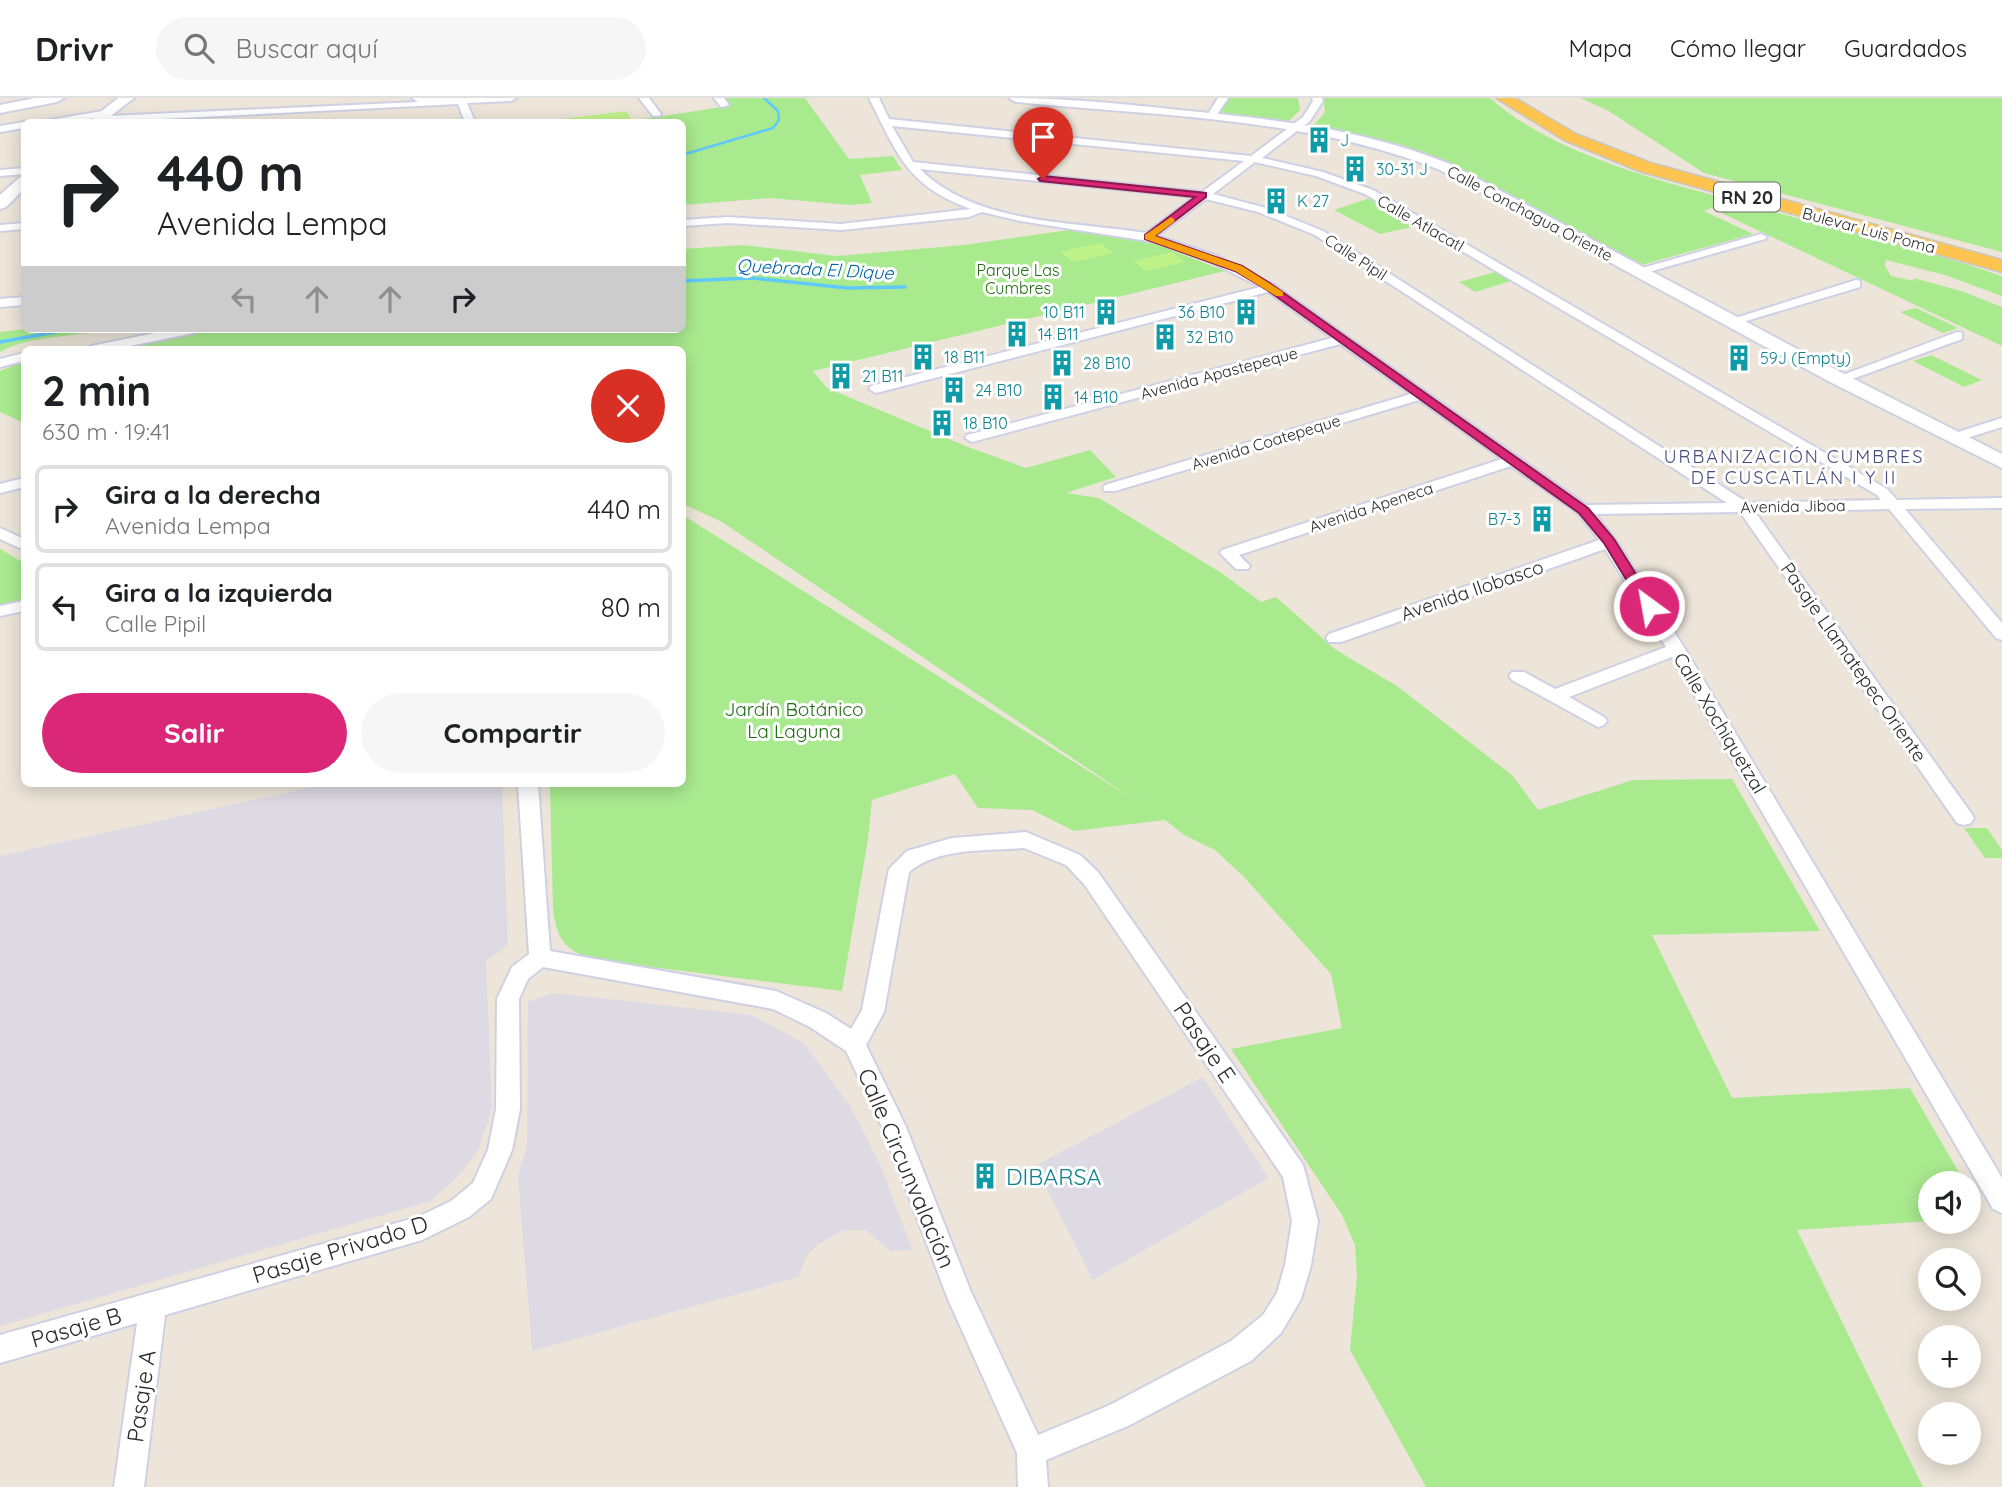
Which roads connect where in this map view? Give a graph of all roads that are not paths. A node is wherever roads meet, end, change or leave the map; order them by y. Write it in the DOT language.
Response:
graph roads {
  1 [pos="57,98"];
  2 [pos="127,98"];
  3 [pos="249,98"];
  4 [pos="511,98"];
  5 [pos="644,98"];
  6 [pos="874,98"];
  7 [pos="1016,98"];
  8 [pos="1223,98"];
  9 [pos="1317,98"];
  10 [pos="1504,98"];
  11 [pos="1518,98"];
  12 [pos="461,101"];
  13 [pos="421,102"];
  14 [pos="0,109"];
  15 [pos="335,109"];
  16 [pos="289,111"];
  17 [pos="237,113"];
  18 [pos="656,114"];
  19 [pos="357,117"];
  20 [pos="1211,117"];
  21 [pos="101,118"];
  22 [pos="231,119"];
  23 [pos="282,119"];
  24 [pos="327,119"];
  25 [pos="469,119"];
  26 [pos="886,122"];
  27 [pos="21,126"];
  28 [pos="1297,126"];
  29 [pos="0,129"];
  30 [pos="1254,159"];
  31 [pos="909,165"];
  32 [pos="21,171"];
  33 [pos="0,173"];
  34 [pos="21,184"];
  35 [pos="1203,195"];
  36 [pos="1,201"];
  37 [pos="980,209"];
  38 [pos="686,223"];
  39 [pos="21,226"];
  40 [pos="0,228"];
  41 [pos="1148,237"];
  42 [pos="1761,237"];
  43 [pos="2002,260"];
  44 [pos="2002,266"];
  45 [pos="1644,270"];
  46 [pos="1856,285"];
  47 [pos="1270,288"];
  48 [pos="21,301"];
  49 [pos="0,303"];
  50 [pos="1732,321"];
  51 [pos="175,333"];
  52 [pos="1957,336"];
  53 [pos="1343,339"];
  54 [pos="111,346"];
  55 [pos="21,358"];
  56 [pos="0,363"];
  57 [pos="1839,379"];
  58 [pos="880,392"];
  59 [pos="1422,395"];
  60 [pos="2002,422"];
  61 [pos="972,438"];
  62 [pos="1954,438"];
  63 [pos="1515,460"];
  64 [pos="2002,462"];
  65 [pos="21,483"];
  66 [pos="0,489"];
  67 [pos="1116,492"];
  68 [pos="2002,503"];
  69 [pos="1892,504"];
  70 [pos="1744,507"];
  71 [pos="1583,510"];
  72 [pos="0,533"];
  73 [pos="1609,541"];
  74 [pos="21,544"];
  75 [pos="1242,566"];
  76 [pos="21,607"];
  77 [pos="0,611"];
  78 [pos="2002,634"];
  79 [pos="1335,638"];
  80 [pos="1676,649"];
  81 [pos="1518,676"];
  82 [pos="1555,696"];
  83 [pos="1598,721"];
  84 [pos="528,787"];
  85 [pos="1964,818"];
  86 [pos="540,958"];
  87 [pos="854,1044"];
  88 [pos="2002,1200"];
  89 [pos="153,1304"];
  90 [pos="0,1349"];
  91 [pos="1031,1452"];
  92 [pos="129,1487"];
  93 [pos="1033,1487"];
  1 -- 14 [label="main road"];
  2 -- 21 [label="main road"];
  3 -- 17 [label="street"];
  4 -- 12 [label="street"];
  5 -- 18 [label="street"];
  6 -- 26 [label="street, Calle Xochiquetzal"];
  7 -- 20 [label="main road, Calle Conchagua Oriente"];
  8 -- 20 [label="street"];
  9 -- 28 [label="street"];
  10 -- 44 [label="highway, Bulevar Luis Poma / RN 20"];
  11 -- 43 [label="highway, Bulevar Luis Poma / RN 20"];
  12 -- 13 [label="street"];
  12 -- 25 [label="street"];
  13 -- 15 [label="street"];
  13 -- 19 [label="street"];
  15 -- 16 [label="street"];
  15 -- 24 [label="street"];
  16 -- 17 [label="street"];
  16 -- 23 [label="street"];
  17 -- 21 [label="street"];
  17 -- 22 [label="street"];
  20 -- 28 [label="main road, Calle Conchagua Oriente"];
  26 -- 30 [label="street, Calle Atlacatl"];
  26 -- 31 [label="street, Calle Xochiquetzal"];
  27 -- 29 [label="street"];
  28 -- 30 [label="street"];
  28 -- 45 [label="main road, Calle Conchagua Oriente"];
  30 -- 35 [label="street"];
  30 -- 69 [label="street, Calle Atlacatl"];
  31 -- 35 [label="street, Calle Pipil"];
  31 -- 37 [label="street, Calle Xochiquetzal"];
  32 -- 33 [label="street"];
  34 -- 36 [label="main road"];
  35 -- 41 [label="street"];
  35 -- 70 [label="street, Calle Pipil"];
  37 -- 38 [label="street"];
  37 -- 41 [label="street, Calle Xochiquetzal"];
  39 -- 40 [label="street"];
  41 -- 47 [label="street, Calle Xochiquetzal"];
  42 -- 45 [label="street"];
  45 -- 50 [label="main road, Calle Conchagua Oriente"];
  46 -- 50 [label="street"];
  47 -- 53 [label="street, Calle Xochiquetzal"];
  47 -- 58 [label="street"];
  48 -- 49 [label="street"];
  50 -- 57 [label="main road, Calle Conchagua Oriente"];
  51 -- 54 [label="street"];
  52 -- 57 [label="street"];
  53 -- 59 [label="street, Calle Xochiquetzal"];
  53 -- 61 [label="street, Avenida Apastepeque"];
  55 -- 56 [label="street"];
  57 -- 62 [label="main road, Calle Conchagua Oriente"];
  59 -- 63 [label="street, Calle Xochiquetzal"];
  59 -- 67 [label="street, Avenida Coatepeque"];
  60 -- 62 [label="street"];
  62 -- 64 [label="main road, Calle Conchagua Oriente"];
  63 -- 71 [label="street, Calle Xochiquetzal"];
  63 -- 75 [label="street, Avenida Apeneca"];
  65 -- 66 [label="street"];
  68 -- 69 [label="street, Avenida Jiboa"];
  69 -- 70 [label="street, Avenida Jiboa"];
  69 -- 78 [label="street, Calle Atlacatl"];
  70 -- 71 [label="street, Avenida Jiboa"];
  70 -- 85 [label="street, Pasaje Llamatepec Oriente"];
  71 -- 73 [label="street, Calle Xochiquetzal"];
  72 -- 74 [label="street"];
  73 -- 79 [label="street, Avenida Ilobasco"];
  73 -- 80 [label="street, Calle Xochiquetzal"];
  76 -- 77 [label="street"];
  80 -- 82 [label="street"];
  80 -- 88 [label="street, Calle Xochiquetzal"];
  81 -- 82 [label="street"];
  82 -- 83 [label="street"];
  84 -- 86 [label="street"];
  86 -- 87 [label="street, Calle Circunvalación"];
  86 -- 89 [label="street, Pasaje Privado D"];
  87 -- 91 [label="street, Calle Circunvalación"];
  87 -- 91 [label="street, Pasaje E"];
  89 -- 90 [label="street, Pasaje B"];
  89 -- 92 [label="street, Pasaje A"];
  91 -- 93 [label="street, Calle Circunvalación"];
}
